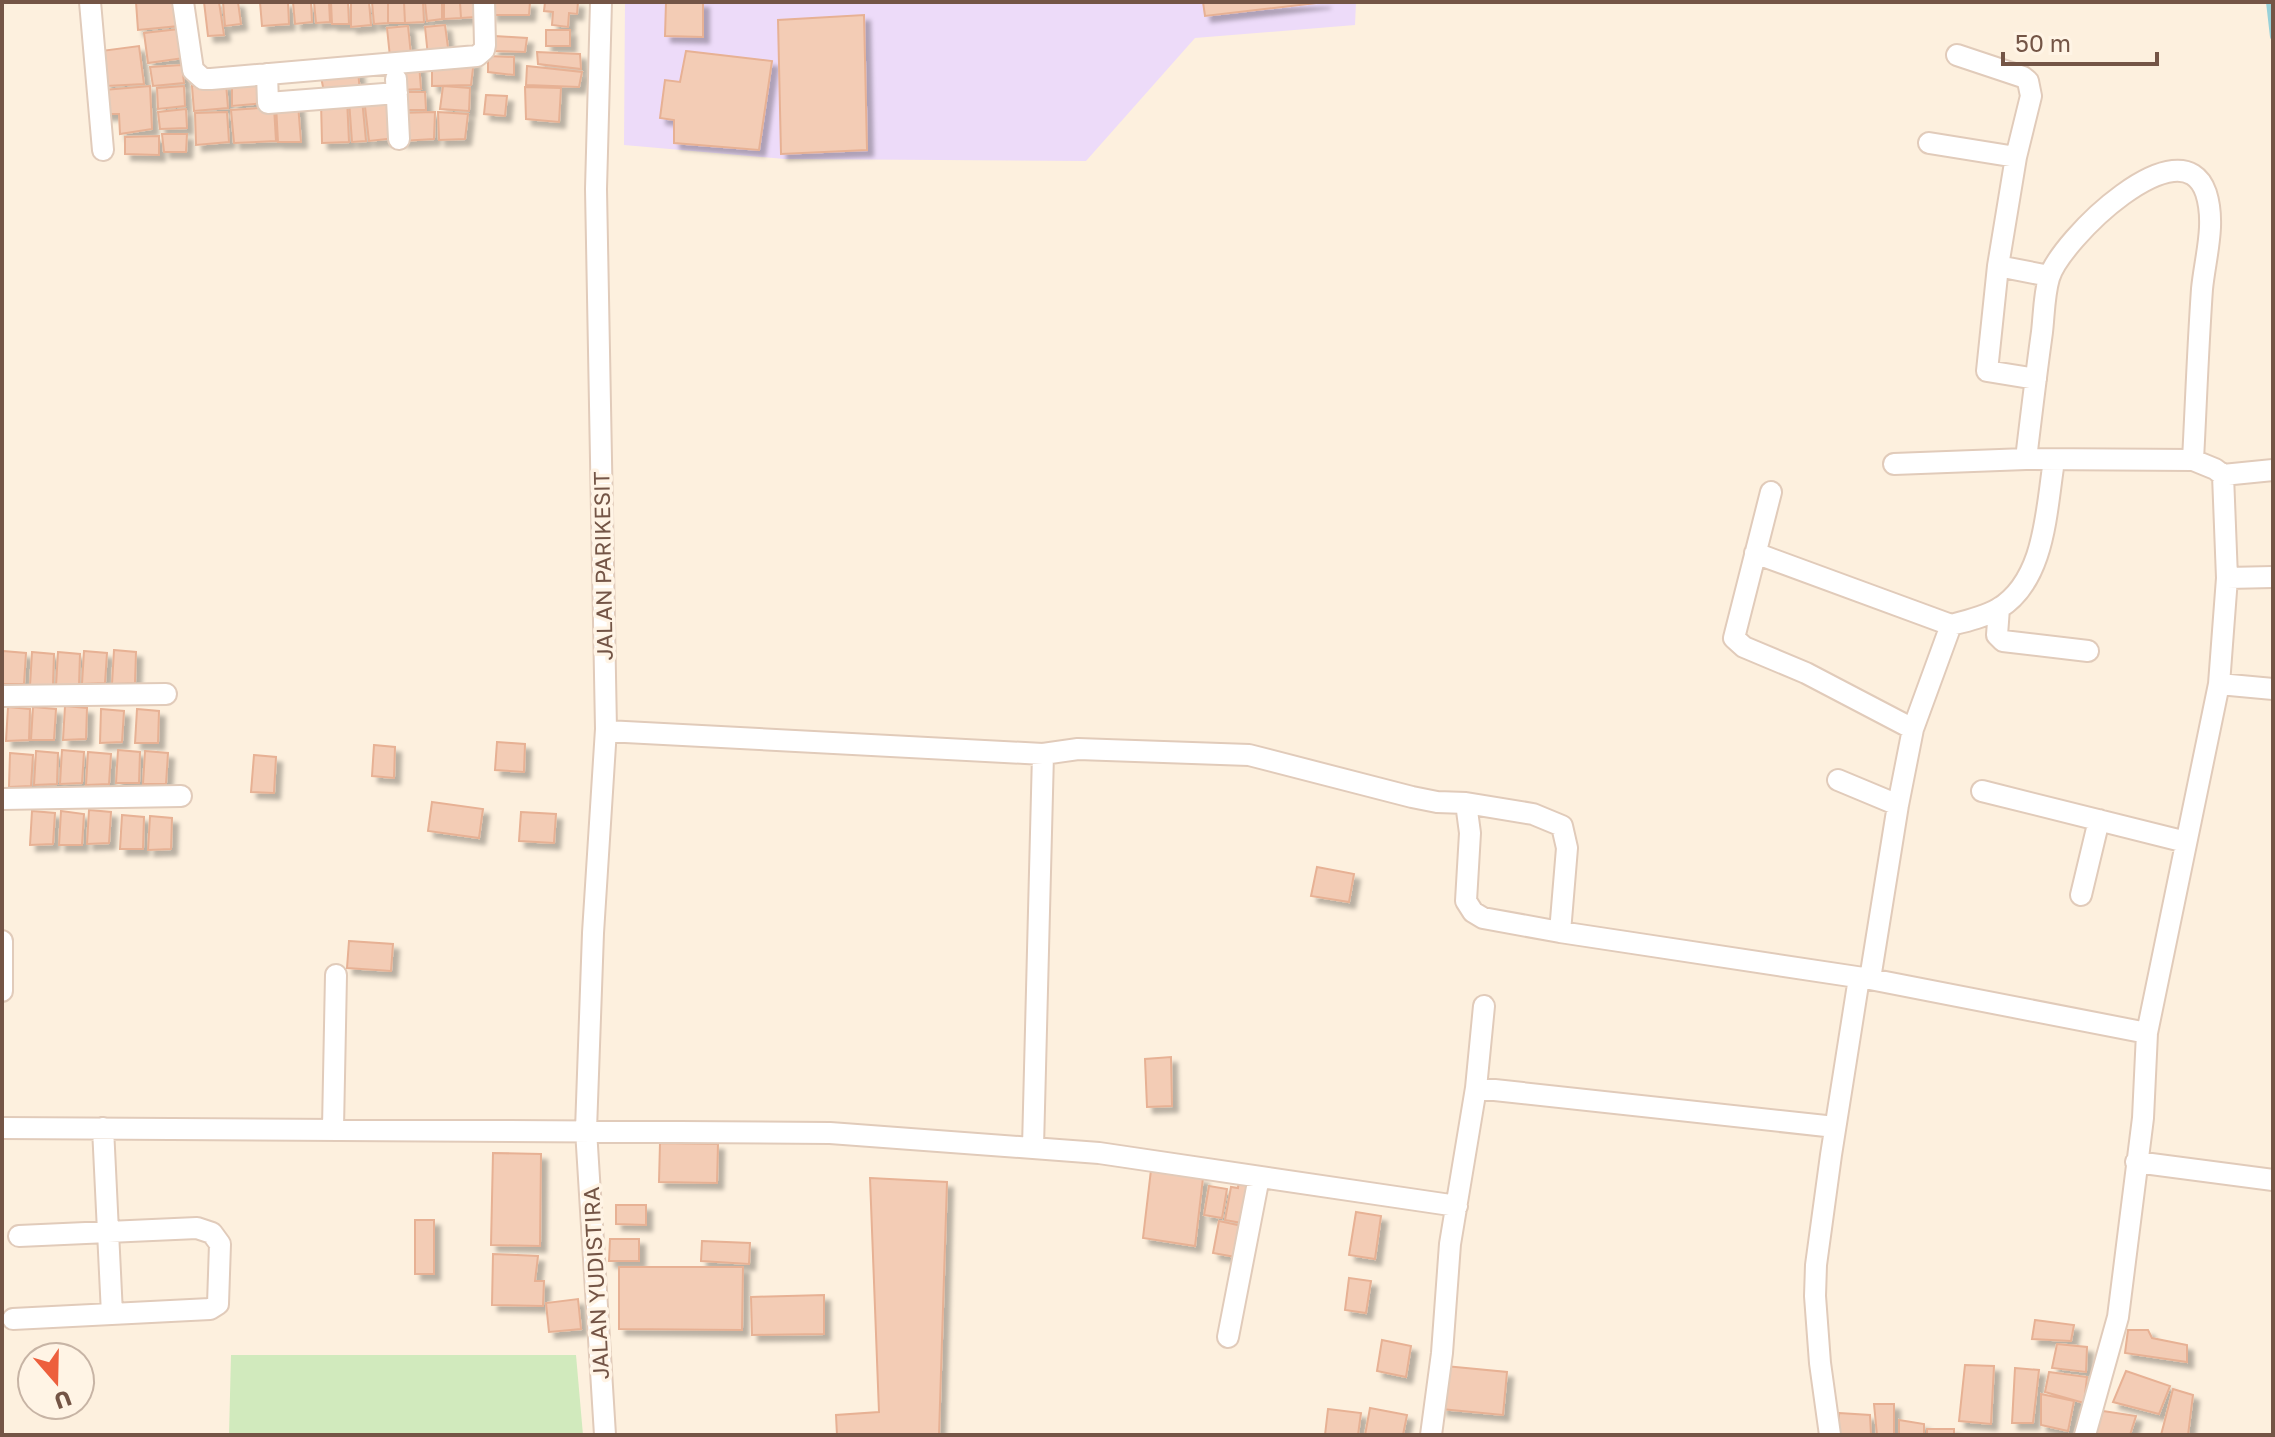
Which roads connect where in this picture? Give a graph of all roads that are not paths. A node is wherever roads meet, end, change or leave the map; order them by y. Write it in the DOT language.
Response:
graph roads {
  1 [pos="90,2"];
  2 [pos="183,2"];
  3 [pos="484,2"];
  4 [pos="601,2"];
  5 [pos="1957,55"];
  6 [pos="395,63"];
  7 [pos="267,74"];
  8 [pos="397,93"];
  9 [pos="399,139"];
  10 [pos="1929,143"];
  11 [pos="103,150"];
  12 [pos="2016,157"];
  13 [pos="1998,266"];
  14 [pos="2049,276"];
  15 [pos="2036,379"];
  16 [pos="2026,459"];
  17 [pos="2193,460"];
  18 [pos="2054,461"];
  19 [pos="1894,464"];
  20 [pos="2273,470"];
  21 [pos="2223,475"];
  22 [pos="1771,492"];
  23 [pos="1755,553"];
  24 [pos="2273,577"];
  25 [pos="2227,578"];
  26 [pos="1999,608"];
  27 [pos="1951,625"];
  28 [pos="2088,651"];
  29 [pos="2219,684"];
  30 [pos="2273,689"];
  31 [pos="166,694"];
  32 [pos="2,696"];
  33 [pos="1913,729"];
  34 [pos="606,731"];
  35 [pos="1043,754"];
  36 [pos="1838,780"];
  37 [pos="1982,791"];
  38 [pos="181,796"];
  39 [pos="2,799"];
  40 [pos="1466,803"];
  41 [pos="1898,805"];
  42 [pos="2099,820"];
  43 [pos="2186,842"];
  44 [pos="2081,895"];
  45 [pos="1560,932"];
  46 [pos="2,941"];
  47 [pos="336,975"];
  48 [pos="1865,978"];
  49 [pos="2,982"];
  50 [pos="2,991"];
  51 [pos="1484,1006"];
  52 [pos="2147,1033"];
  53 [pos="1476,1088"];
  54 [pos="1835,1127"];
  55 [pos="2,1128"];
  56 [pos="103,1128"];
  57 [pos="333,1128"];
  58 [pos="586,1130"];
  59 [pos="1033,1147"];
  60 [pos="2136,1162"];
  61 [pos="1259,1177"];
  62 [pos="2273,1180"];
  63 [pos="1457,1206"];
  64 [pos="108,1233"];
  65 [pos="19,1236"];
  66 [pos="112,1314"];
  67 [pos="13,1319"];
  68 [pos="1228,1337"];
  69 [pos="605,1435"];
  70 [pos="1431,1435"];
  71 [pos="1830,1435"];
  72 [pos="2085,1435"];
  1 -- 11 [label="street"];
  2 -- 7 [label="street"];
  3 -- 6 [label="street"];
  4 -- 34 [label="street, JALAN PARIKESIT"];
  5 -- 12 [label="street"];
  6 -- 7 [label="street"];
  6 -- 8 [label="street"];
  7 -- 8 [label="street"];
  8 -- 9 [label="street"];
  10 -- 12 [label="street"];
  12 -- 13 [label="street"];
  13 -- 14 [label="street"];
  13 -- 15 [label="street"];
  14 -- 15 [label="street"];
  14 -- 17 [label="street"];
  15 -- 16 [label="street"];
  16 -- 18 [label="street"];
  16 -- 19 [label="street"];
  17 -- 18 [label="street"];
  17 -- 21 [label="street"];
  18 -- 26 [label="street"];
  20 -- 21 [label="street"];
  21 -- 25 [label="street"];
  22 -- 23 [label="street"];
  23 -- 27 [label="street"];
  23 -- 33 [label="street"];
  24 -- 25 [label="street"];
  25 -- 29 [label="street"];
  26 -- 27 [label="street"];
  26 -- 28 [label="street"];
  27 -- 33 [label="street"];
  29 -- 30 [label="street"];
  29 -- 43 [label="street"];
  31 -- 32 [label="street"];
  33 -- 41 [label="street"];
  34 -- 35 [label="street"];
  34 -- 58 [label="street, JALAN PARIKESIT"];
  35 -- 40 [label="street"];
  35 -- 59 [label="street"];
  36 -- 41 [label="street"];
  37 -- 42 [label="street"];
  38 -- 39 [label="street"];
  40 -- 45 [label="street"];
  40 -- 45 [label="street"];
  41 -- 48 [label="street"];
  42 -- 43 [label="street"];
  42 -- 44 [label="street"];
  43 -- 52 [label="street"];
  45 -- 48 [label="street"];
  46 -- 49 [label="street"];
  47 -- 57 [label="street"];
  48 -- 52 [label="street"];
  48 -- 54 [label="street"];
  49 -- 50 [label="street"];
  51 -- 53 [label="street"];
  52 -- 60 [label="street"];
  53 -- 54 [label="street"];
  53 -- 63 [label="street"];
  54 -- 71 [label="street"];
  55 -- 56 [label="street"];
  56 -- 57 [label="street"];
  56 -- 64 [label="street"];
  57 -- 58 [label="street"];
  58 -- 59 [label="street"];
  58 -- 69 [label="street, JALAN YUDISTIRA"];
  59 -- 61 [label="street"];
  60 -- 62 [label="street"];
  60 -- 72 [label="street"];
  61 -- 63 [label="street"];
  61 -- 68 [label="street"];
  63 -- 70 [label="street"];
  64 -- 65 [label="street"];
  64 -- 66 [label="street"];
  64 -- 66 [label="street"];
  66 -- 67 [label="street"];
}
